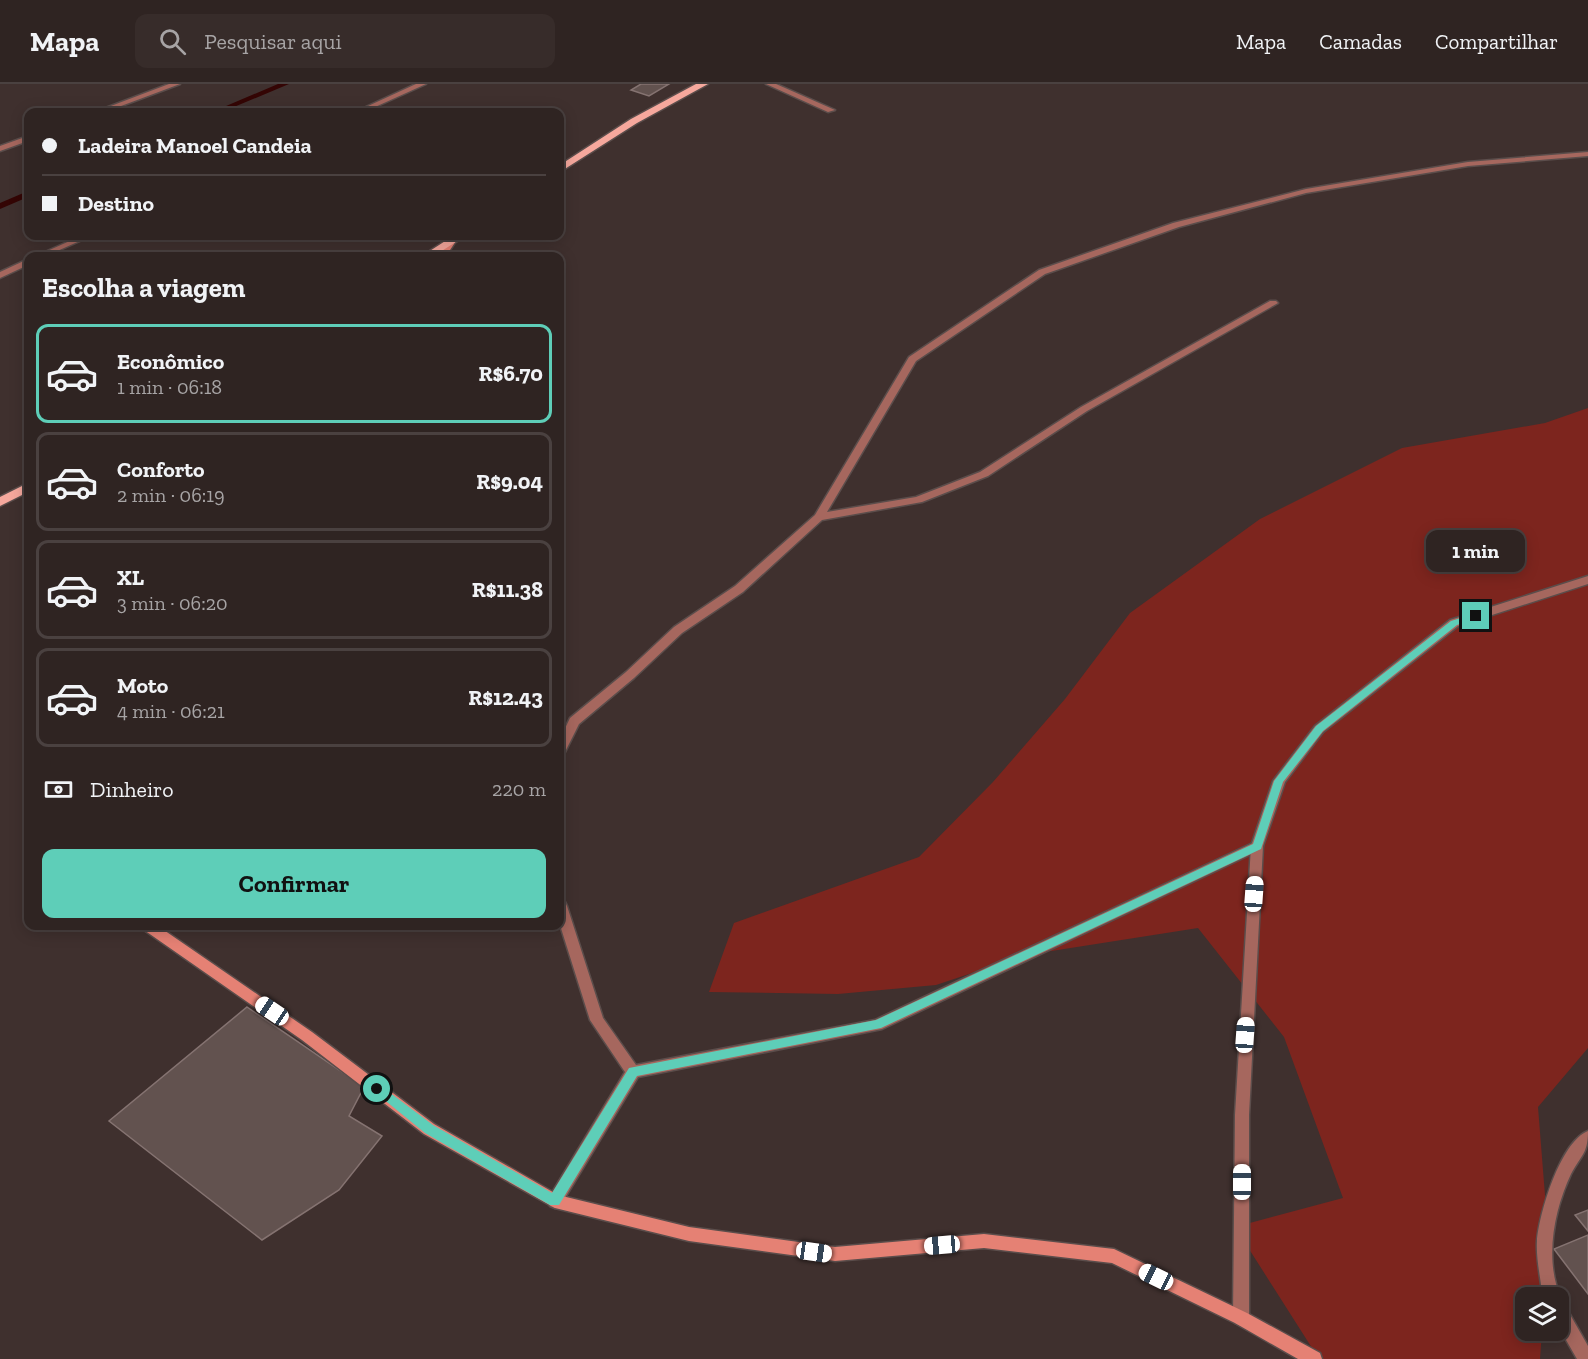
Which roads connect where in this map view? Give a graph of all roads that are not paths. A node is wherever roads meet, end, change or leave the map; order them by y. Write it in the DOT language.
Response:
graph roads {
  1 [pos="176,84"];
  2 [pos="422,84"];
  3 [pos="703,84"];
  4 [pos="770,84"];
  5 [pos="110,108"];
  6 [pos="368,108"];
  7 [pos="831,110"];
  8 [pos="24,140"];
  9 [pos="0,149"];
  10 [pos="1588,154"];
  11 [pos="564,167"];
  12 [pos="78,240"];
  13 [pos="453,240"];
  14 [pos="454,240"];
  15 [pos="49,252"];
  16 [pos="434,252"];
  17 [pos="445,252"];
  18 [pos="24,264"];
  19 [pos="0,274"];
  20 [pos="1273,303"];
  21 [pos="24,489"];
  22 [pos="0,502"];
  23 [pos="819,517"];
  24 [pos="1588,580"];
  25 [pos="564,743"];
  26 [pos="1257,846"];
  27 [pos="564,918"];
  28 [pos="155,930"];
  29 [pos="633,1072"];
  30 [pos="1588,1138"];
  31 [pos="555,1201"];
  32 [pos="1550,1287"];
  33 [pos="1241,1318"];
  34 [pos="1569,1331"];
  35 [pos="1314,1359"];
  36 [pos="1587,1359"];
  1 -- 5 [label="street"];
  2 -- 6 [label="street"];
  3 -- 11 [label="main road"];
  4 -- 7 [label="street"];
  8 -- 9 [label="street"];
  10 -- 23 [label="street"];
  12 -- 15 [label="street"];
  13 -- 16 [label="main road"];
  14 -- 17 [label="street"];
  18 -- 19 [label="street"];
  20 -- 23 [label="street"];
  21 -- 22 [label="main road"];
  23 -- 25 [label="street"];
  24 -- 26 [label="street"];
  26 -- 29 [label="street"];
  26 -- 33 [label="street"];
  27 -- 29 [label="street"];
  28 -- 31 [label="street"];
  29 -- 31 [label="street"];
  30 -- 32 [label="street"];
  31 -- 33 [label="street"];
  33 -- 35 [label="street"];
  34 -- 36 [label="street"];
}
